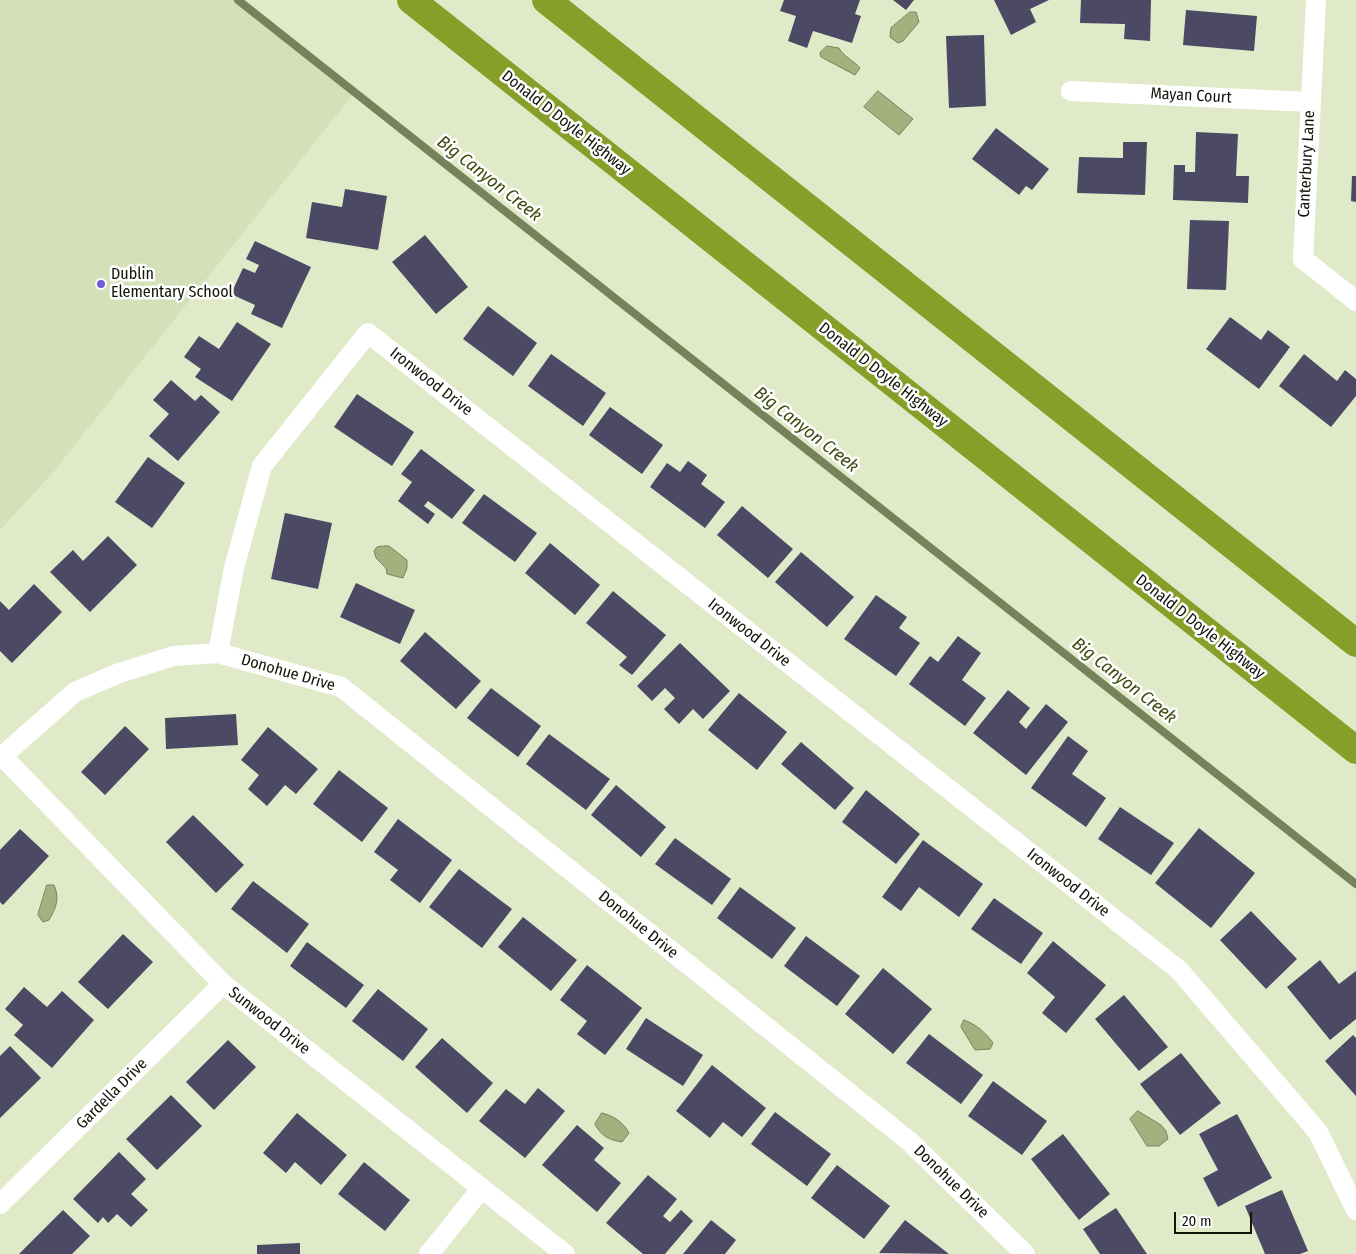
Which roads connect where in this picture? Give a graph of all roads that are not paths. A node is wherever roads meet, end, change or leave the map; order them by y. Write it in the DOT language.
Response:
graph roads {
  1 [pos="411,0"];
  2 [pos="546,0"];
  3 [pos="1316,0"];
  4 [pos="1071,91"];
  5 [pos="1310,102"];
  6 [pos="1356,301"];
  7 [pos="1356,643"];
  8 [pos="218,653"];
  9 [pos="1356,750"];
  10 [pos="1,757"];
  11 [pos="223,984"];
  12 [pos="482,1188"];
  13 [pos="0,1204"];
  14 [pos="1356,1210"];
  15 [pos="429,1254"];
  16 [pos="565,1254"];
  17 [pos="1025,1254"];
  1 -- 9 [label="highway, Donald D Doyle Highway"];
  2 -- 7 [label="highway"];
  3 -- 5 [label="street, Canterbury Lane"];
  4 -- 5 [label="street, Mayan Court"];
  5 -- 6 [label="street, Canterbury Lane"];
  8 -- 10 [label="street, Donohue Drive"];
  8 -- 14 [label="street, Ironwood Drive"];
  8 -- 17 [label="street, Donohue Drive"];
  10 -- 11 [label="street, Sunwood Drive"];
  11 -- 12 [label="street, Sunwood Drive"];
  11 -- 13 [label="street, Gardella Drive"];
  12 -- 15 [label="street"];
  12 -- 16 [label="street, Sunwood Drive"];
}
